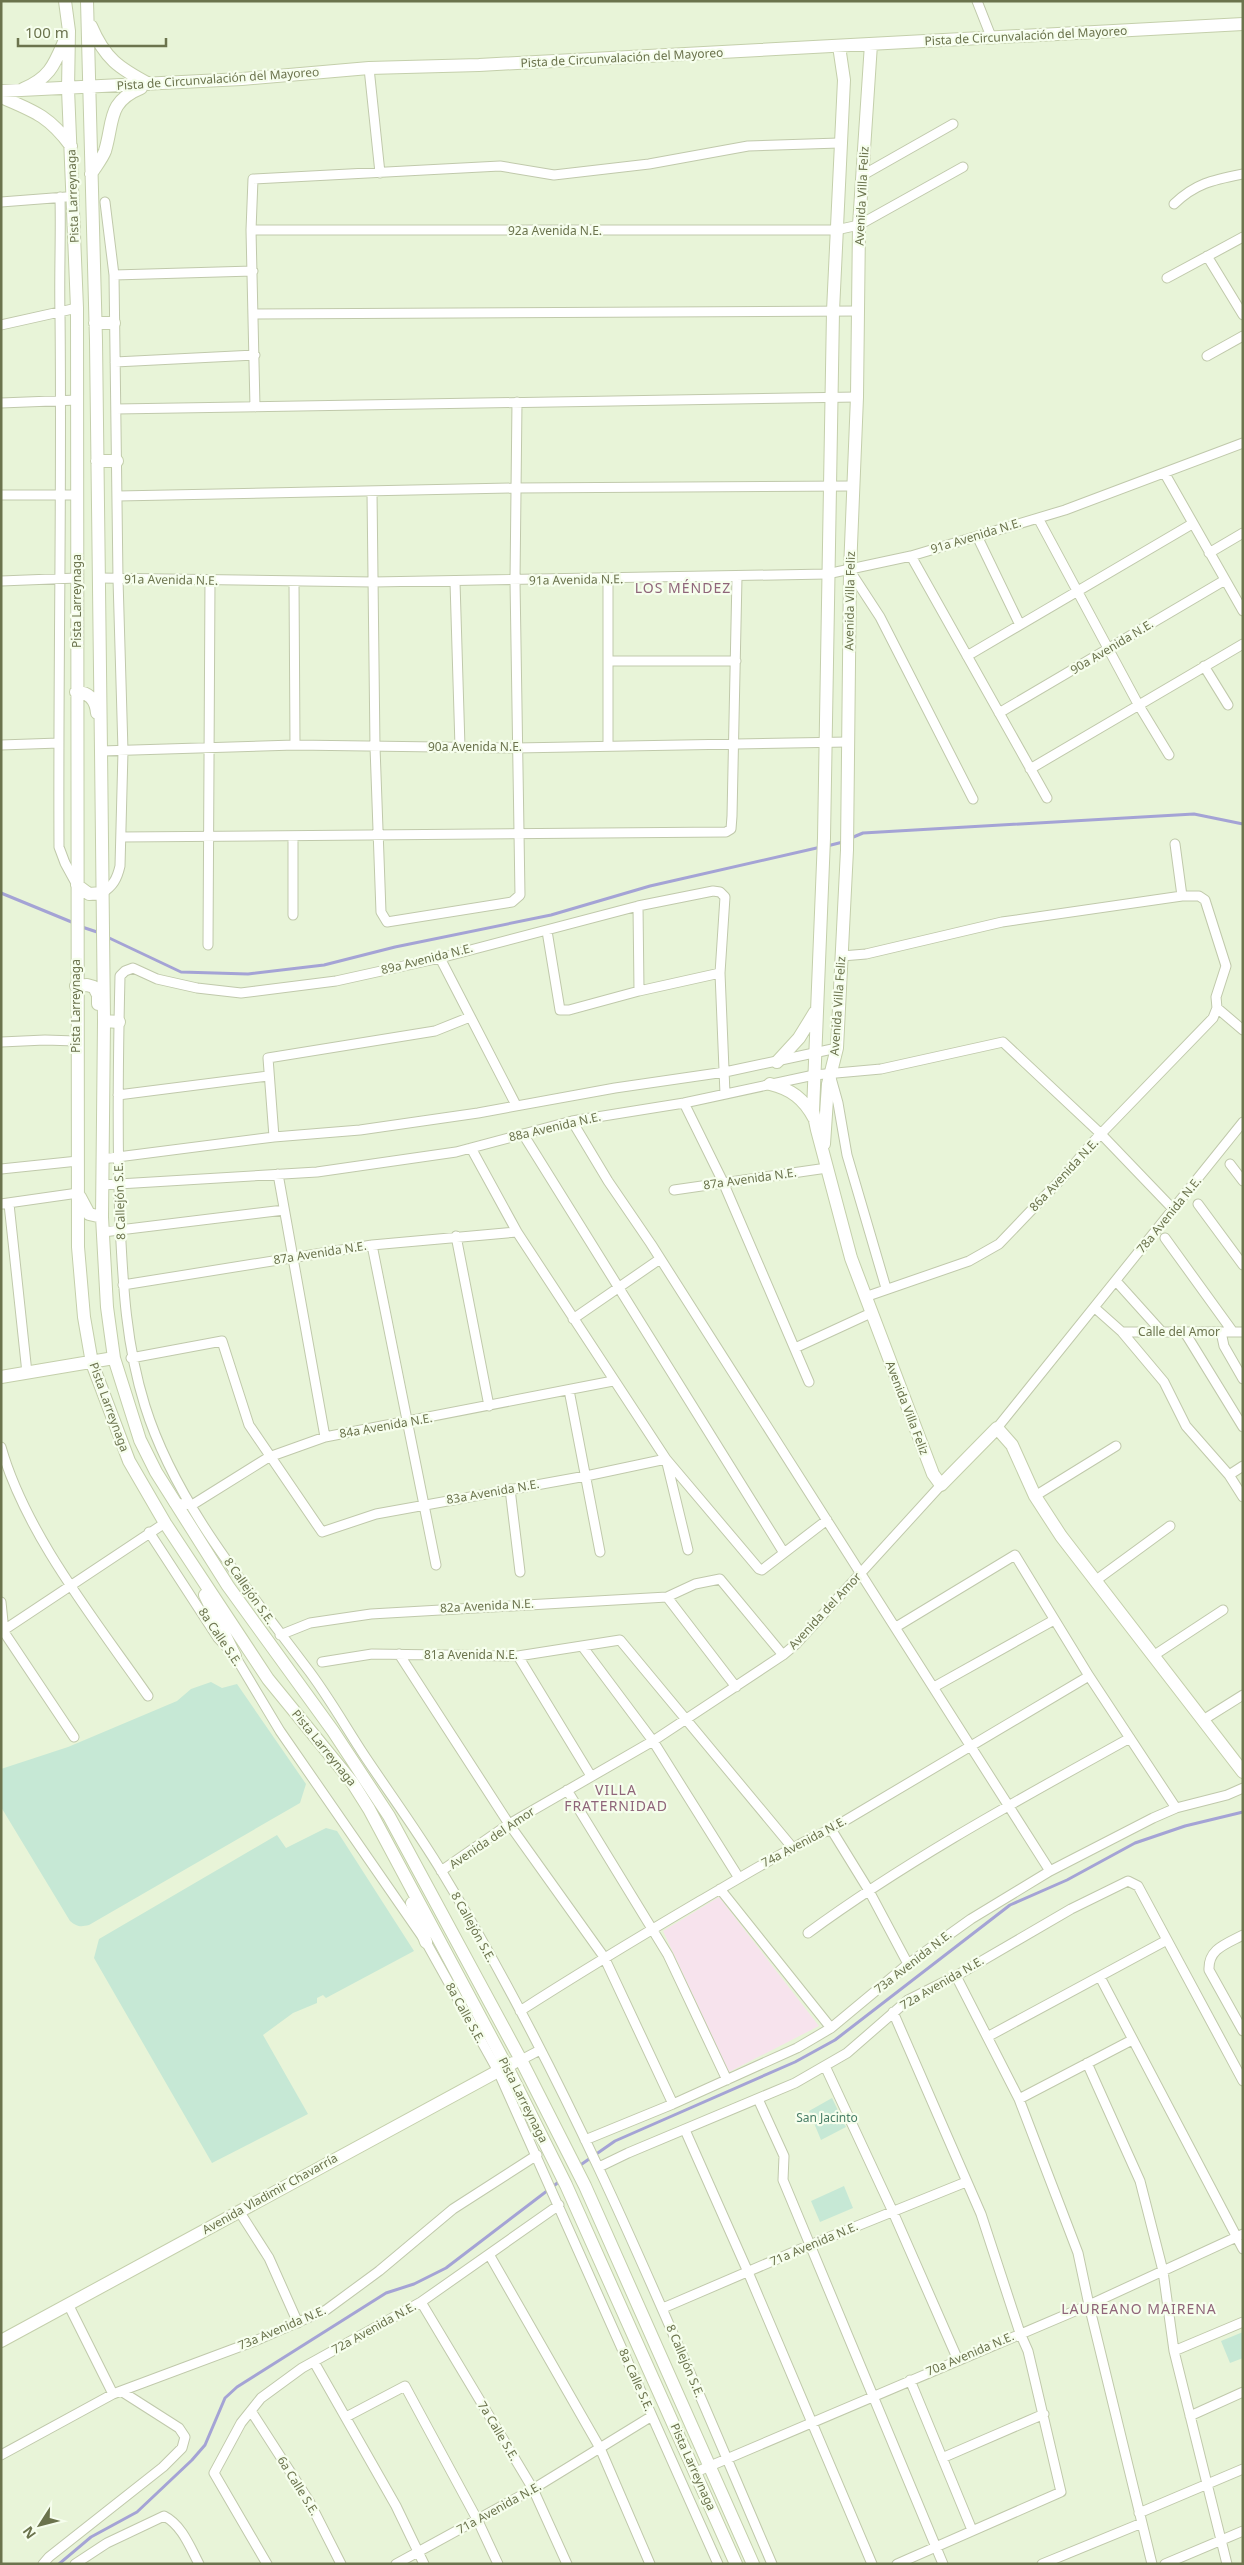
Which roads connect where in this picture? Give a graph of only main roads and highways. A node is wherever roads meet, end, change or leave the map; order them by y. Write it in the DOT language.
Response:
graph roads {
  1 [pos="65,1"];
  2 [pos="87,1"];
  3 [pos="88,21"];
  4 [pos="1242,25"];
  5 [pos="69,31"];
  6 [pos="871,44"];
  7 [pos="839,46"];
  8 [pos="149,84"];
  9 [pos="90,87"];
  10 [pos="68,89"];
  11 [pos="17,91"];
  12 [pos="1,92"];
  13 [pos="1,97"];
  14 [pos="71,146"];
  15 [pos="90,174"];
  16 [pos="95,323"];
  17 [pos="114,323"];
  18 [pos="97,461"];
  19 [pos="117,461"];
  20 [pos="76,692"];
  21 [pos="101,785"];
  22 [pos="77,891"];
  23 [pos="102,893"];
  24 [pos="76,986"];
  25 [pos="816,1010"];
  26 [pos="104,1020"];
  27 [pos="119,1022"];
  28 [pos="102,1061"];
  29 [pos="777,1062"];
  30 [pos="770,1084"];
  31 [pos="814,1118"];
  32 [pos="825,1162"];
  33 [pos="78,1193"];
  34 [pos="102,1217"];
  35 [pos="114,1358"];
  36 [pos="92,1363"];
  37 [pos="1,1377"];
  38 [pos="941,1485"];
  39 [pos="190,1561"];
  40 [pos="235,1656"];
  41 [pos="1243,1772"];
  42 [pos="397,1863"];
  43 [pos="426,1942"];
  44 [pos="521,2060"];
  45 [pos="502,2069"];
  46 [pos="1,2341"];
  47 [pos="736,2564"];
  48 [pos="753,2564"];
  1 -- 5 [label="main road, Pista Larreynaga"];
  2 -- 3 [label="main road, Pista Larreynaga"];
  3 -- 8 [label="main road"];
  3 -- 9 [label="main road, Pista Larreynaga"];
  4 -- 6 [label="main road, Pista de Circunvalación del Mayoreo"];
  5 -- 10 [label="main road, Pista Larreynaga"];
  5 -- 11 [label="main road"];
  6 -- 7 [label="main road, Pista de Circunvalación del Mayoreo"];
  6 -- 32 [label="main road, Avenida Villa Feliz"];
  7 -- 8 [label="main road, Pista de Circunvalación del Mayoreo"];
  7 -- 25 [label="main road, Avenida Villa Feliz"];
  8 -- 9 [label="main road, Pista de Circunvalación del Mayoreo"];
  8 -- 15 [label="main road"];
  9 -- 10 [label="main road, Pista de Circunvalación del Mayoreo"];
  9 -- 15 [label="main road, Pista Larreynaga"];
  10 -- 11 [label="main road, Pista de Circunvalación del Mayoreo"];
  10 -- 14 [label="main road, Pista Larreynaga"];
  11 -- 12 [label="main road, Pista de Circunvalación del Mayoreo"];
  13 -- 14 [label="main road"];
  14 -- 20 [label="main road, Pista Larreynaga"];
  15 -- 16 [label="main road, Pista Larreynaga"];
  16 -- 17 [label="main road"];
  16 -- 18 [label="main road, Pista Larreynaga"];
  18 -- 19 [label="main road"];
  18 -- 21 [label="main road, Pista Larreynaga"];
  20 -- 21 [label="main road"];
  20 -- 22 [label="main road, Pista Larreynaga"];
  21 -- 23 [label="main road, Pista Larreynaga"];
  22 -- 23 [label="main road"];
  22 -- 24 [label="main road, Pista Larreynaga"];
  23 -- 26 [label="main road, Pista Larreynaga"];
  24 -- 28 [label="main road"];
  24 -- 33 [label="main road, Pista Larreynaga"];
  25 -- 29 [label="main road"];
  25 -- 31 [label="main road, Avenida Villa Feliz"];
  26 -- 27 [label="main road"];
  26 -- 28 [label="main road, Pista Larreynaga"];
  28 -- 34 [label="main road, Pista Larreynaga"];
  30 -- 31 [label="main road"];
  31 -- 32 [label="main road, Avenida Villa Feliz"];
  32 -- 38 [label="main road, Avenida Villa Feliz"];
  33 -- 34 [label="main road"];
  33 -- 36 [label="main road, Pista Larreynaga"];
  34 -- 35 [label="main road, Pista Larreynaga"];
  35 -- 36 [label="main road"];
  35 -- 44 [label="main road, Pista Larreynaga"];
  36 -- 37 [label="main road"];
  36 -- 39 [label="main road, Pista Larreynaga"];
  38 -- 41 [label="main road, Avenida del Amor"];
  39 -- 40 [label="main road"];
  39 -- 42 [label="main road, Pista Larreynaga"];
  42 -- 43 [label="main road"];
  42 -- 45 [label="main road, Pista Larreynaga"];
  44 -- 45 [label="main road, Avenida Vladimir Chavarría"];
  44 -- 48 [label="main road, Pista Larreynaga"];
  45 -- 46 [label="main road, Avenida Vladimir Chavarría"];
  45 -- 47 [label="main road, Pista Larreynaga"];
}
